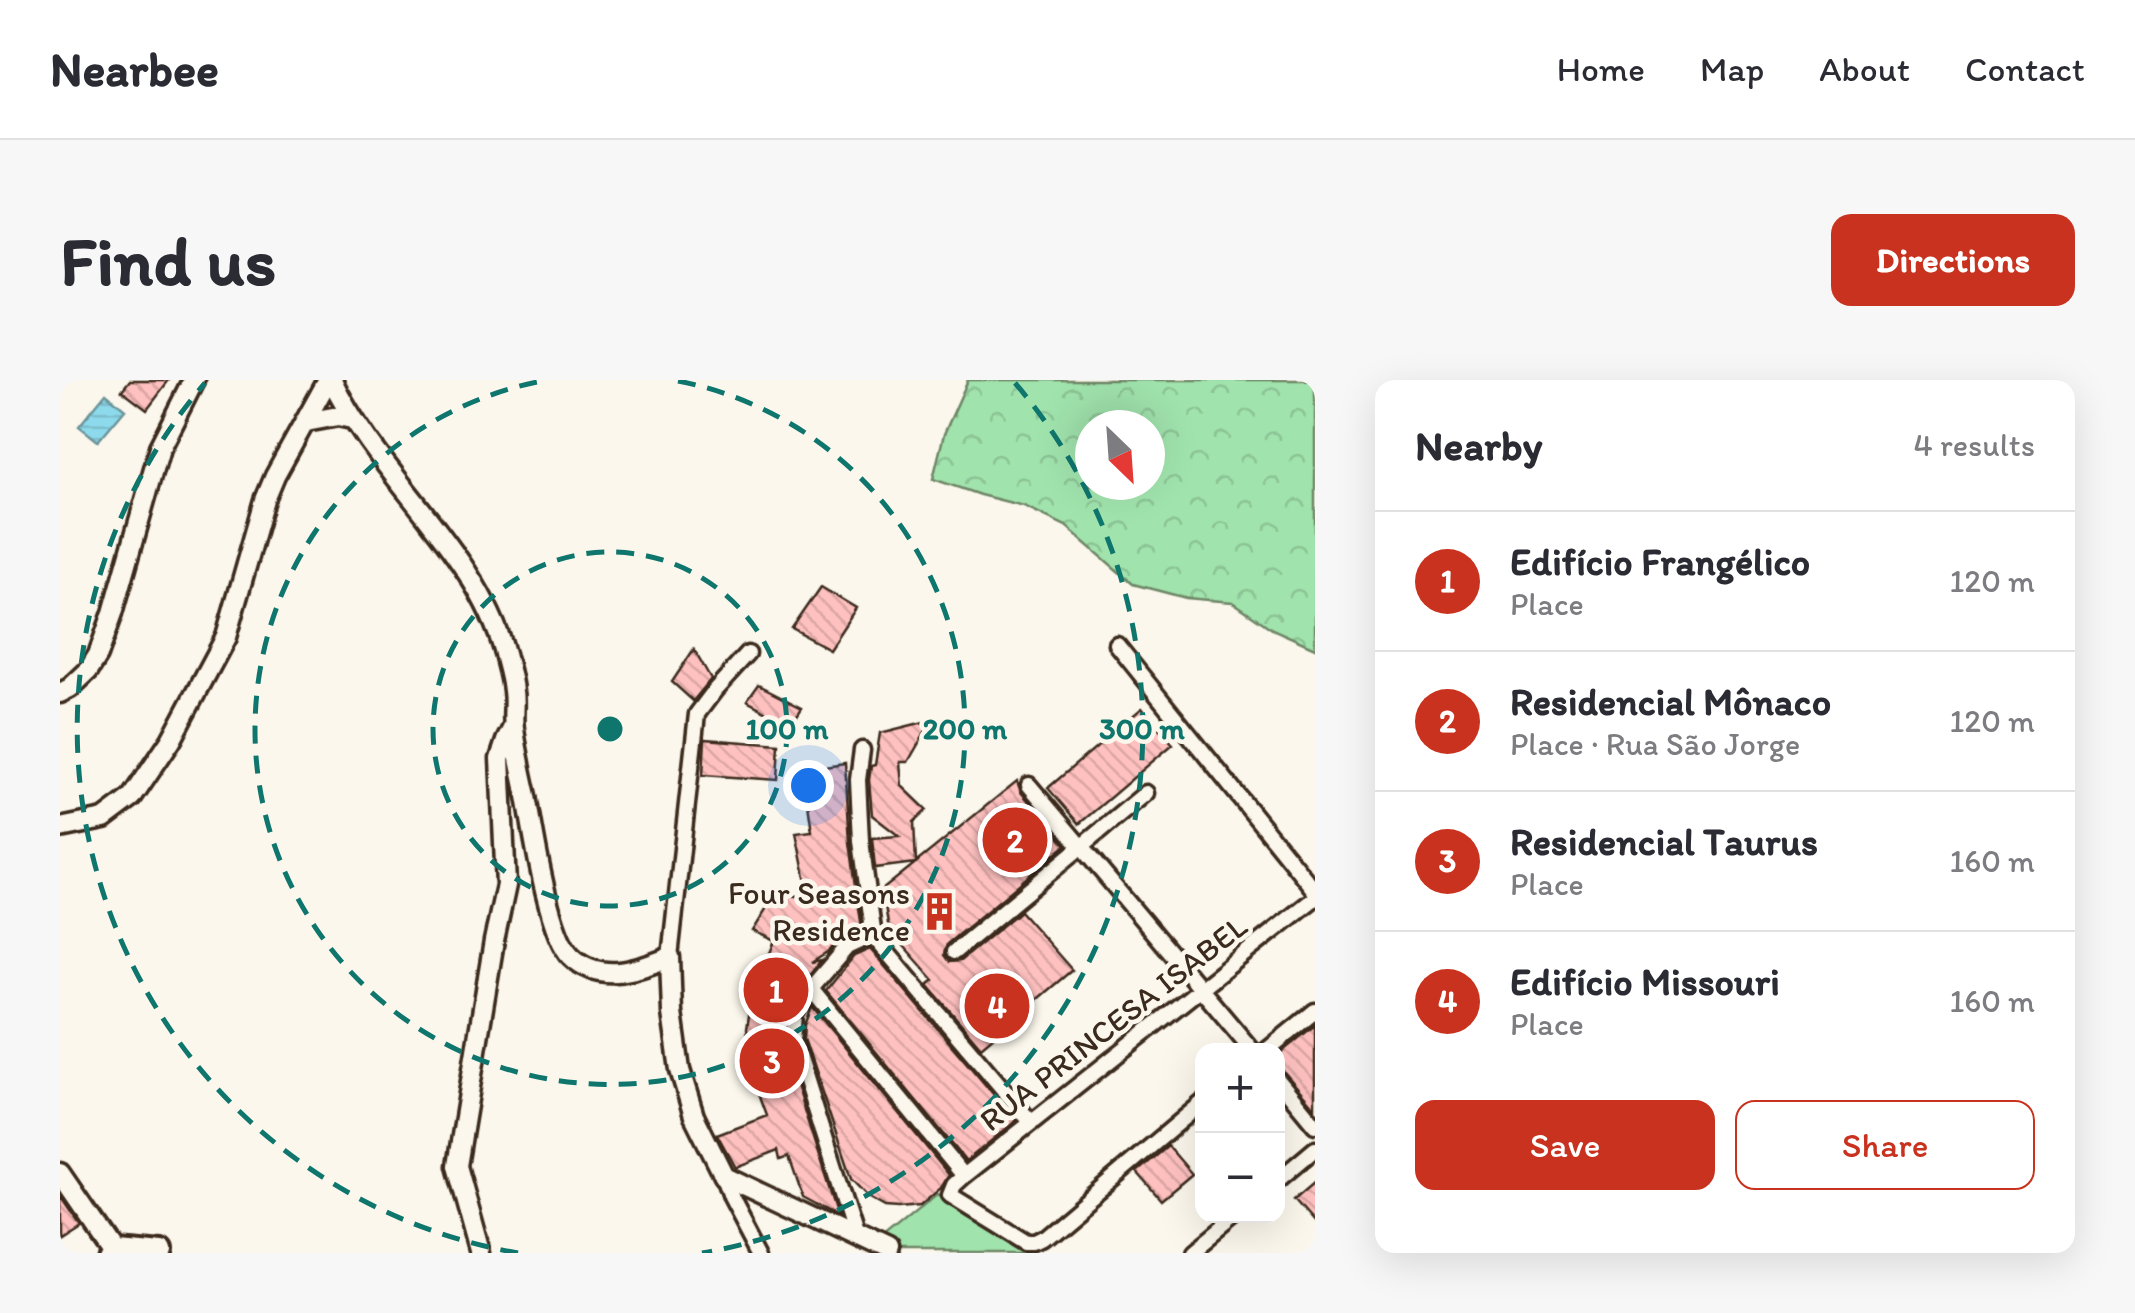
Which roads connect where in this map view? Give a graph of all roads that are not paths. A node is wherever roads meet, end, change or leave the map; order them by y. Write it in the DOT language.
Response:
graph roads {
  1 [pos="194,380"];
  2 [pos="330,380"];
  3 [pos="352,419"];
  4 [pos="306,422"];
  5 [pos="1117,645"];
  6 [pos="748,654"];
  7 [pos="60,693"];
  8 [pos="514,727"];
  9 [pos="862,750"];
  10 [pos="1030,785"];
  11 [pos="1146,793"];
  12 [pos="60,828"];
  13 [pos="1082,848"];
  14 [pos="1315,894"];
  15 [pos="874,937"];
  16 [pos="954,952"];
  17 [pos="670,958"];
  18 [pos="1200,988"];
  19 [pos="811,989"];
  20 [pos="1315,1011"];
  21 [pos="1246,1043"];
  22 [pos="1275,1043"];
  23 [pos="1285,1089"];
  24 [pos="1195,1109"];
  25 [pos="1031,1122"];
  26 [pos="1315,1125"];
  27 [pos="1315,1149"];
  28 [pos="60,1174"];
  29 [pos="1285,1174"];
  30 [pos="724,1176"];
  31 [pos="964,1176"];
  32 [pos="1226,1223"];
  33 [pos="856,1239"];
  34 [pos="109,1251"];
  35 [pos="159,1253"];
  36 [pos="481,1253"];
  37 [pos="760,1253"];
  38 [pos="887,1253"];
  39 [pos="1190,1253"];
  1 -- 7 [label="street"];
  2 -- 3 [label="street"];
  2 -- 4 [label="street"];
  3 -- 4 [label="street"];
  3 -- 8 [label="street"];
  4 -- 12 [label="street"];
  5 -- 14 [label="street"];
  6 -- 17 [label="street"];
  8 -- 17 [label="street"];
  8 -- 36 [label="street"];
  9 -- 15 [label="street"];
  10 -- 13 [label="street"];
  11 -- 13 [label="street"];
  13 -- 16 [label="street"];
  13 -- 18 [label="street"];
  14 -- 18 [label="street, RUA PRINCESA ISABEL"];
  15 -- 19 [label="street"];
  15 -- 25 [label="street"];
  17 -- 30 [label="street"];
  18 -- 21 [label="street"];
  18 -- 25 [label="street, RUA PRINCESA ISABEL"];
  19 -- 31 [label="street"];
  19 -- 33 [label="street"];
  20 -- 22 [label="street"];
  23 -- 26 [label="street"];
  24 -- 31 [label="street, RUA PRINCESA ISABEL"];
  25 -- 31 [label="street, RUA PRINCESA ISABEL"];
  27 -- 29 [label="street"];
  28 -- 34 [label="street"];
  30 -- 33 [label="street"];
  30 -- 37 [label="street"];
  32 -- 39 [label="street"];
  33 -- 38 [label="street"];
  34 -- 35 [label="main road"];
}
